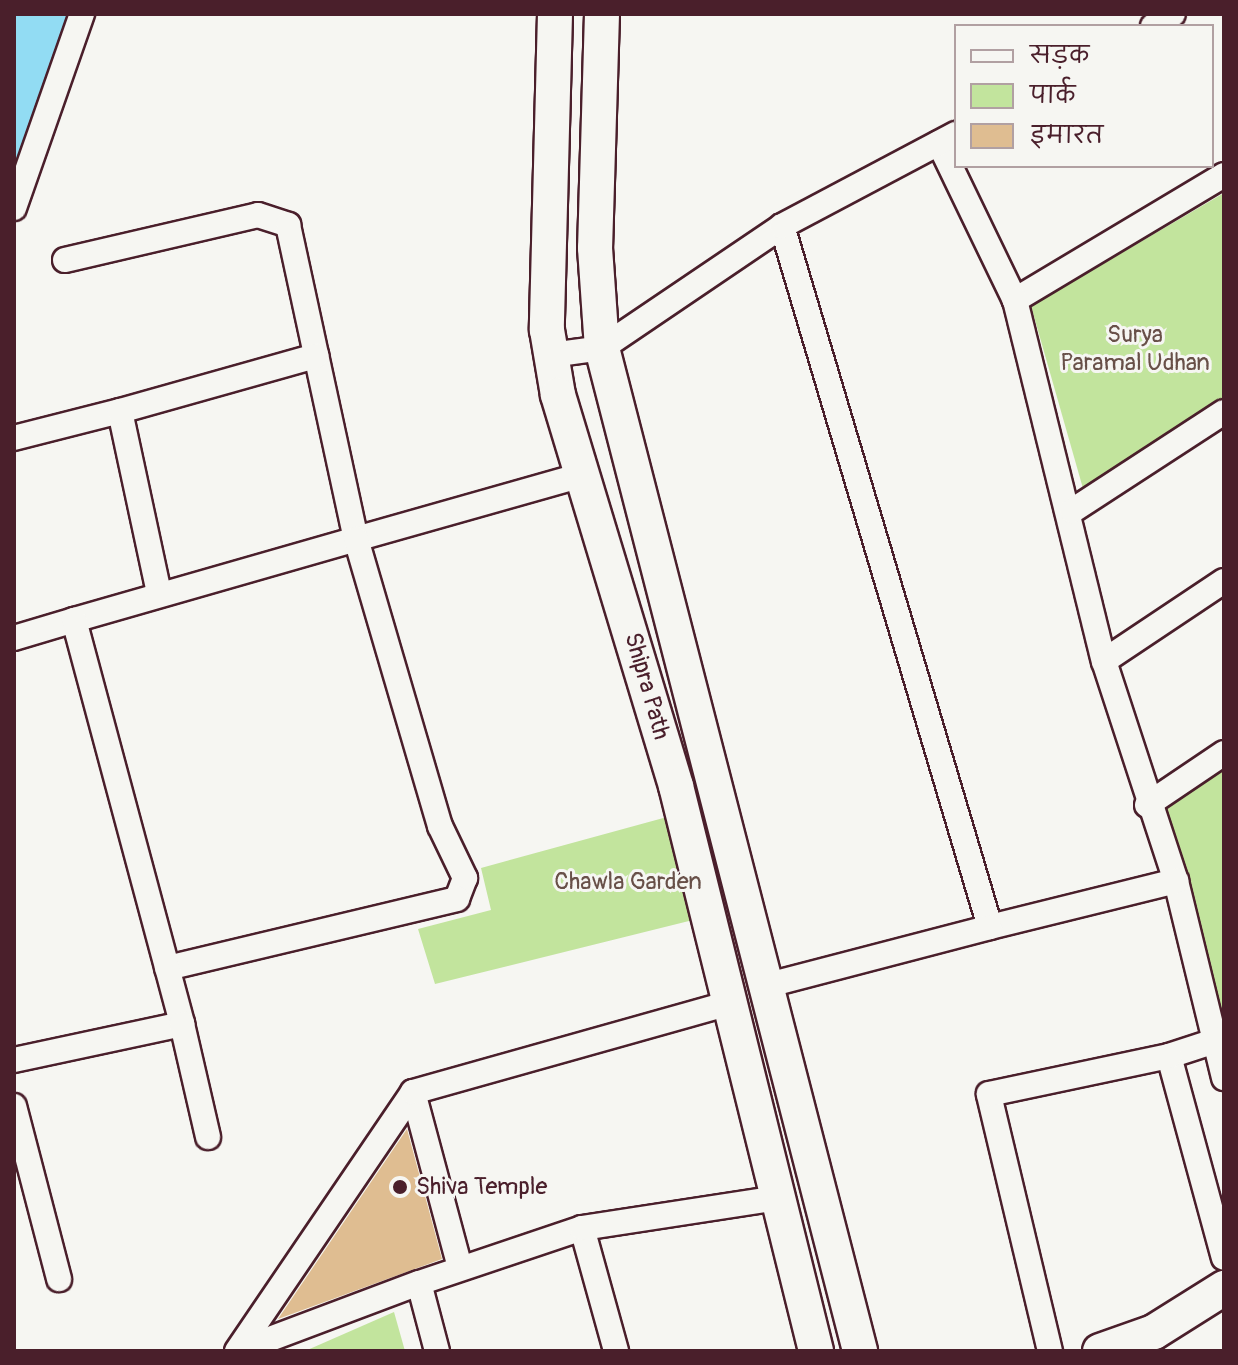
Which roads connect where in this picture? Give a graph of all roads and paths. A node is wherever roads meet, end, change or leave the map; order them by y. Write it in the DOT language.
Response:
graph roads {
  1 [pos="82,14"];
  2 [pos="555,14"];
  3 [pos="602,14"];
  4 [pos="948,139"];
  5 [pos="960,168"];
  6 [pos="1224,175"];
  7 [pos="14,208"];
  8 [pos="782,226"];
  9 [pos="65,260"];
  10 [pos="1015,300"];
  11 [pos="602,348"];
  12 [pos="551,355"];
  13 [pos="316,356"];
  14 [pos="120,411"];
  15 [pos="1224,412"];
  16 [pos="14,438"];
  17 [pos="586,474"];
  18 [pos="1072,511"];
  19 [pos="356,539"];
  20 [pos="1224,581"];
  21 [pos="159,593"];
  22 [pos="74,620"];
  23 [pos="14,638"];
  24 [pos="1104,661"];
  25 [pos="1224,753"];
  26 [pos="1147,805"];
  27 [pos="1176,881"];
  28 [pos="990,927"];
  29 [pos="167,968"];
  30 [pos="768,985"];
  31 [pos="730,1003"];
  32 [pos="182,1024"];
  33 [pos="1219,1041"];
  34 [pos="1169,1056"];
  35 [pos="14,1060"];
  36 [pos="1224,1078"];
  37 [pos="413,1092"];
  38 [pos="14,1106"];
  39 [pos="208,1137"];
  40 [pos="777,1198"];
  41 [pos="582,1228"];
  42 [pos="1224,1258"];
  43 [pos="460,1268"];
  44 [pos="59,1279"];
  45 [pos="419,1283"];
  46 [pos="1224,1288"];
  47 [pos="238,1351"];
  48 [pos="437,1351"];
  49 [pos="616,1351"];
  50 [pos="816,1351"];
  51 [pos="860,1351"];
  52 [pos="1050,1351"];
  53 [pos="1100,1351"];
  1 -- 7 [label="street"];
  2 -- 12 [label="street, Shipra Path"];
  3 -- 11 [label="street, Shipra Path"];
  4 -- 8 [label="street"];
  5 -- 10 [label="street"];
  6 -- 10 [label="street"];
  8 -- 11 [label="street"];
  8 -- 28 [label="street"];
  9 -- 13 [label="street"];
  10 -- 18 [label="street"];
  11 -- 12 [label="street"];
  11 -- 30 [label="street, Shipra Path"];
  12 -- 17 [label="street, Shipra Path"];
  13 -- 14 [label="street"];
  13 -- 19 [label="street"];
  14 -- 16 [label="street"];
  14 -- 21 [label="street"];
  15 -- 18 [label="street"];
  17 -- 19 [label="street"];
  17 -- 31 [label="street, Shipra Path"];
  18 -- 24 [label="street"];
  19 -- 21 [label="street"];
  19 -- 29 [label="street"];
  20 -- 24 [label="street"];
  21 -- 22 [label="street"];
  22 -- 23 [label="street"];
  22 -- 29 [label="street"];
  24 -- 26 [label="street"];
  25 -- 26 [label="street"];
  26 -- 27 [label="street"];
  27 -- 28 [label="street"];
  27 -- 33 [label="street"];
  28 -- 30 [label="street"];
  29 -- 32 [label="street"];
  30 -- 51 [label="street, Shipra Path"];
  31 -- 37 [label="street"];
  31 -- 40 [label="street, Shipra Path"];
  32 -- 35 [label="street"];
  32 -- 39 [label="street"];
  33 -- 34 [label="street"];
  33 -- 36 [label="street"];
  34 -- 42 [label="street"];
  34 -- 52 [label="street"];
  37 -- 43 [label="street"];
  37 -- 47 [label="street"];
  38 -- 44 [label="street"];
  40 -- 41 [label="street"];
  40 -- 50 [label="street, Shipra Path"];
  41 -- 43 [label="street"];
  41 -- 49 [label="street"];
  43 -- 45 [label="street"];
  45 -- 47 [label="street"];
  45 -- 48 [label="street"];
  46 -- 53 [label="street"];
}
